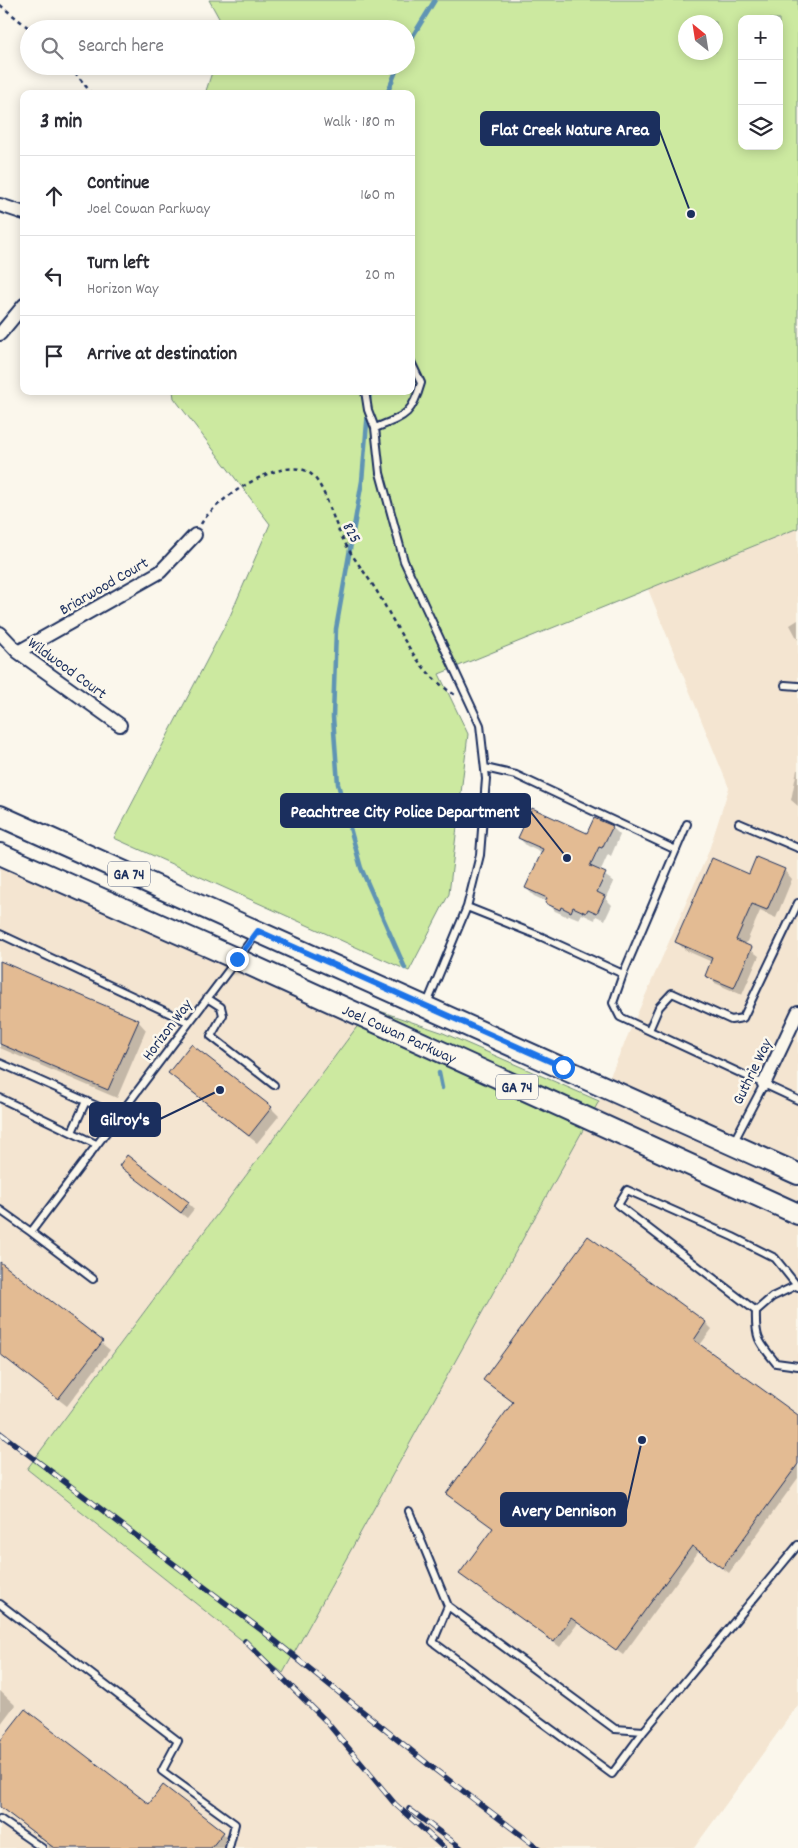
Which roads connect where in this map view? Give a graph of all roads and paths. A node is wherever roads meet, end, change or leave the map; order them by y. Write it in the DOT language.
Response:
graph roads {
  1 [pos="0,5"];
  2 [pos="20,21"];
  3 [pos="77,75"];
  4 [pos="89,90"];
  5 [pos="0,205"];
  6 [pos="20,212"];
  7 [pos="20,310"];
  8 [pos="0,334"];
  9 [pos="415,370"];
  10 [pos="366,395"];
  11 [pos="374,428"];
  12 [pos="195,535"];
  13 [pos="0,633"];
  14 [pos="18,652"];
  15 [pos="786,685"];
  16 [pos="798,686"];
  17 [pos="471,705"];
  18 [pos="120,725"];
  19 [pos="485,768"];
  20 [pos="0,816"];
  21 [pos="739,823"];
  22 [pos="687,824"];
  23 [pos="798,848"];
  24 [pos="676,850"];
  25 [pos="0,854"];
  26 [pos="798,902"];
  27 [pos="466,907"];
  28 [pos="258,931"];
  29 [pos="0,934"];
  30 [pos="237,959"];
  31 [pos="622,974"];
  32 [pos="206,998"];
  33 [pos="426,1006"];
  34 [pos="798,1012"];
  35 [pos="188,1022"];
  36 [pos="650,1030"];
  37 [pos="0,1063"];
  38 [pos="764,1084"];
  39 [pos="274,1085"];
  40 [pos="0,1098"];
  41 [pos="798,1100"];
  42 [pos="86,1101"];
  43 [pos="117,1115"];
  44 [pos="72,1132"];
  45 [pos="96,1144"];
  46 [pos="733,1145"];
  47 [pos="798,1174"];
  48 [pos="0,1210"];
  49 [pos="798,1214"];
  50 [pos="31,1232"];
  51 [pos="93,1279"];
  52 [pos="797,1286"];
  53 [pos="756,1311"];
  54 [pos="798,1366"];
  55 [pos="409,1512"];
  56 [pos="798,1545"];
  57 [pos="0,1604"];
  58 [pos="448,1606"];
  59 [pos="644,1731"];
  60 [pos="0,1819"];
  61 [pos="42,1848"];
  62 [pos="229,1848"];
  1 -- 2 [label="path"];
  3 -- 4 [label="path"];
  5 -- 6 [label="street"];
  7 -- 8 [label="street"];
  9 -- 11 [label="lane"];
  10 -- 11 [label="lane"];
  11 -- 17 [label="lane"];
  12 -- 14 [label="street, Briarwood Court"];
  12 -- 17 [label="path, 825"];
  13 -- 14 [label="street, Wildwood Court"];
  14 -- 18 [label="street, Wildwood Court"];
  15 -- 16 [label="lane"];
  17 -- 19 [label="lane"];
  19 -- 24 [label="lane"];
  19 -- 27 [label="lane"];
  20 -- 28 [label="main road, GA 74"];
  21 -- 23 [label="lane"];
  22 -- 24 [label="lane"];
  24 -- 31 [label="lane"];
  25 -- 30 [label="main road, Joel Cowan Parkway / GA 74"];
  26 -- 36 [label="lane"];
  27 -- 31 [label="lane"];
  27 -- 33 [label="lane"];
  28 -- 30 [label="lane, Horizon Way"];
  28 -- 33 [label="main road, GA 74"];
  29 -- 35 [label="lane"];
  30 -- 32 [label="lane, Horizon Way"];
  30 -- 49 [label="main road, Joel Cowan Parkway / GA 74"];
  31 -- 36 [label="lane"];
  32 -- 35 [label="lane, Horizon Way"];
  32 -- 39 [label="lane"];
  33 -- 46 [label="main road, GA 74"];
  34 -- 38 [label="street, Guthrie Way"];
  35 -- 43 [label="lane, Horizon Way"];
  36 -- 38 [label="lane"];
  37 -- 42 [label="lane"];
  38 -- 41 [label="lane"];
  38 -- 46 [label="lane, Guthrie Way"];
  40 -- 44 [label="lane"];
  42 -- 43 [label="lane"];
  42 -- 44 [label="lane"];
  43 -- 45 [label="lane, Horizon Way"];
  44 -- 45 [label="lane"];
  45 -- 50 [label="lane, Horizon Way"];
  46 -- 47 [label="main road, GA 74"];
  48 -- 50 [label="lane"];
  50 -- 51 [label="lane"];
  52 -- 53 [label="lane"];
  52 -- 53 [label="lane"];
  53 -- 54 [label="lane"];
  55 -- 58 [label="lane"];
  56 -- 59 [label="lane"];
  57 -- 62 [label="lane"];
  58 -- 59 [label="lane"];
  58 -- 59 [label="lane"];
  60 -- 61 [label="lane"];
}
